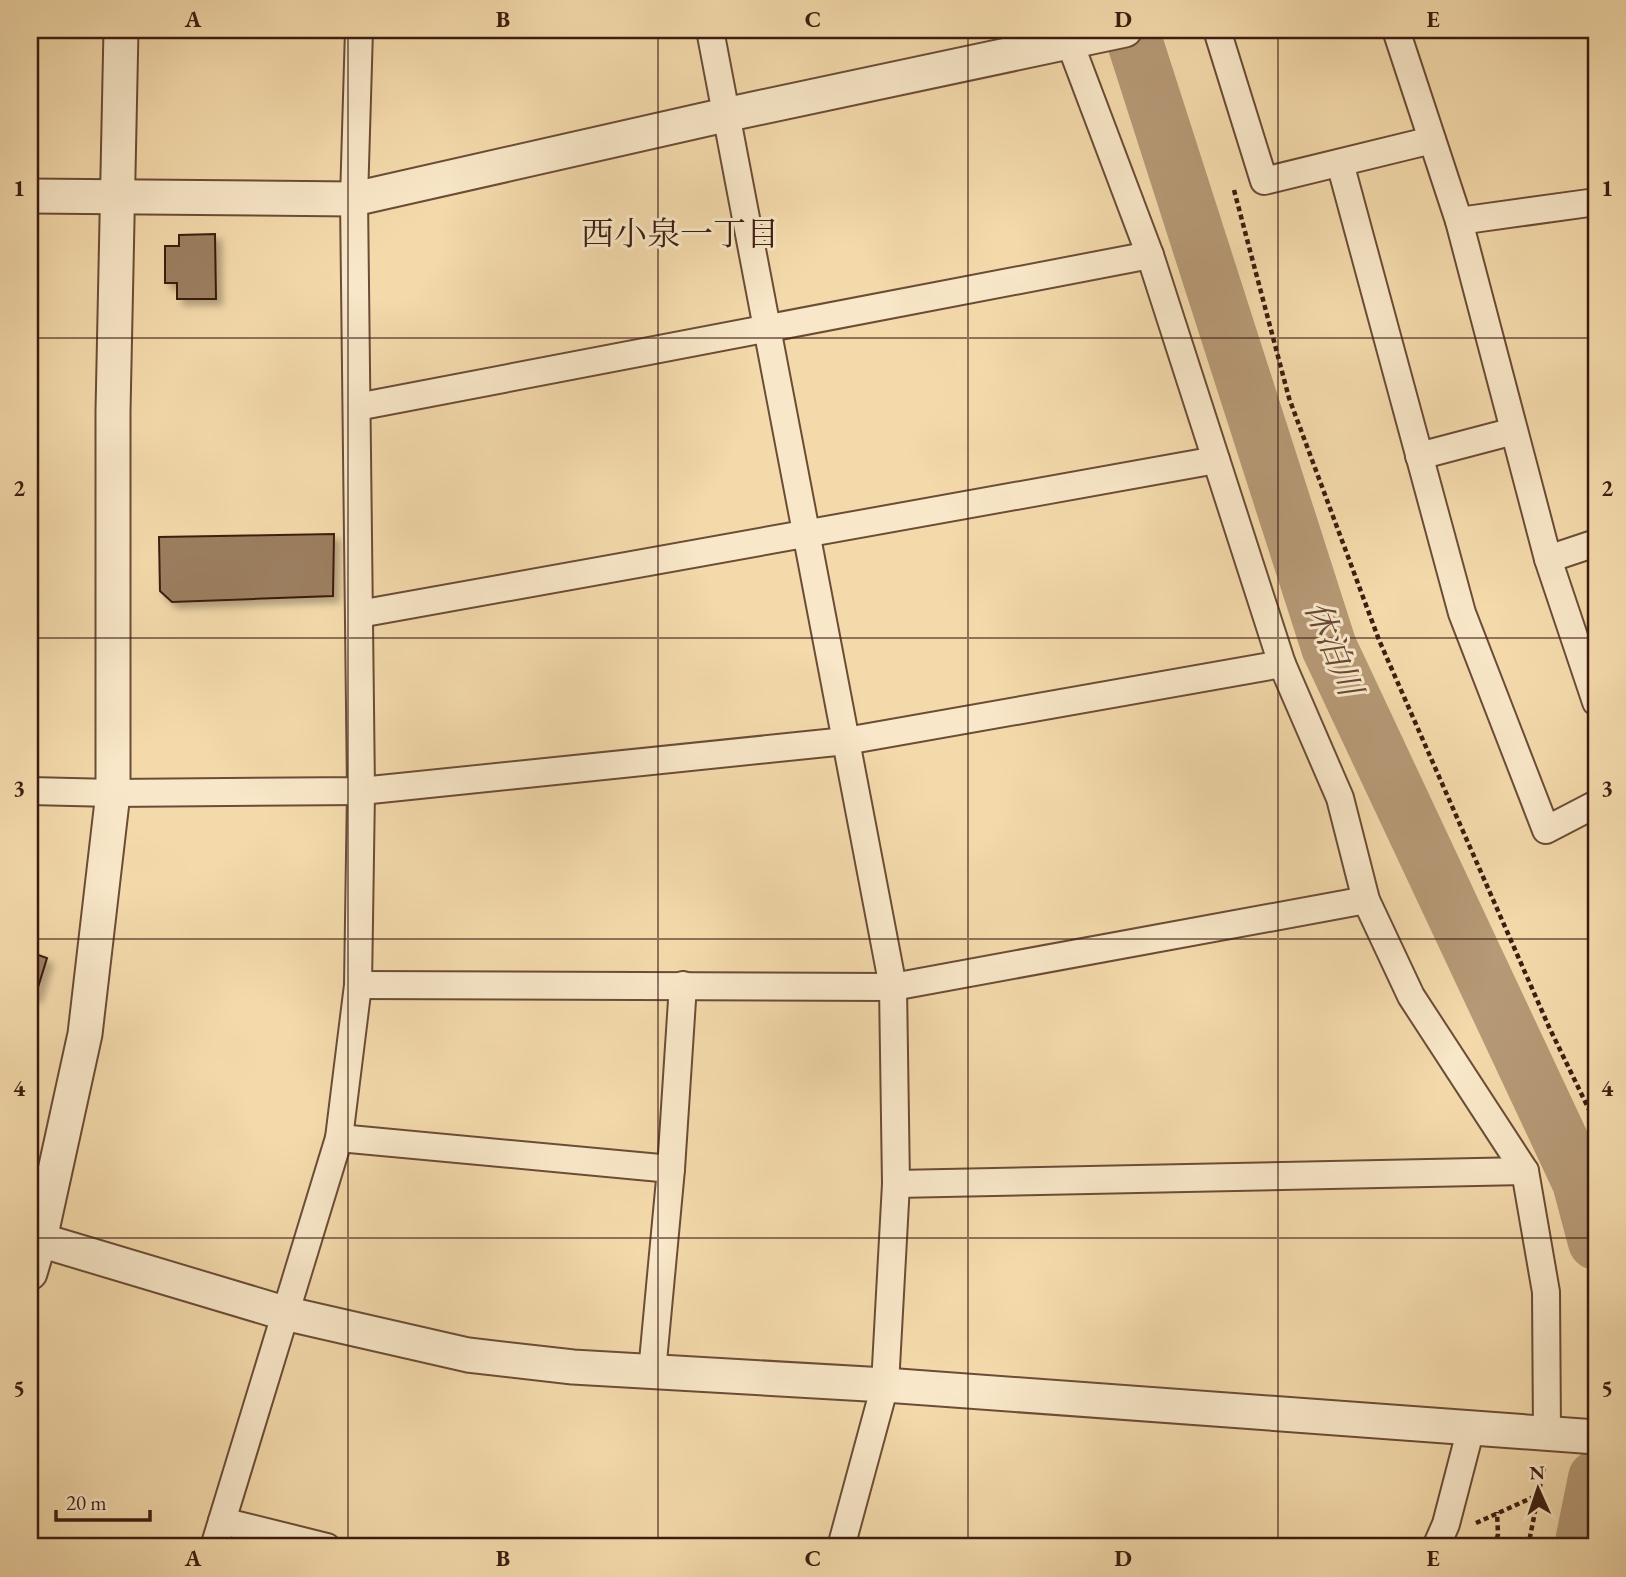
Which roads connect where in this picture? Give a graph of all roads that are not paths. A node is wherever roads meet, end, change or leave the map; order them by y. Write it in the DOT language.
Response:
graph roads {
  1 [pos="121,30"];
  2 [pos="359,30"];
  3 [pos="710,30"];
  4 [pos="1125,30"];
  5 [pos="1217,30"];
  6 [pos="1396,30"];
  7 [pos="1075,37"];
  8 [pos="725,115"];
  9 [pos="1432,140"];
  10 [pos="1340,163"];
  11 [pos="30,196"];
  12 [pos="119,197"];
  13 [pos="354,199"];
  14 [pos="1596,202"];
  15 [pos="1459,221"];
  16 [pos="1150,256"];
  17 [pos="767,329"];
  18 [pos="357,407"];
  19 [pos="1514,431"];
  20 [pos="1419,456"];
  21 [pos="1216,460"];
  22 [pos="806,534"];
  23 [pos="1596,543"];
  24 [pos="1548,559"];
  25 [pos="359,614"];
  26 [pos="1282,664"];
  27 [pos="1596,702"];
  28 [pos="846,741"];
  29 [pos="30,791"];
  30 [pos="361,791"];
  31 [pos="113,793"];
  32 [pos="1596,804"];
  33 [pos="1366,900"];
  34 [pos="358,985"];
  35 [pos="683,985"];
  36 [pos="893,986"];
  37 [pos="339,1138"];
  38 [pos="671,1169"];
  39 [pos="1525,1171"];
  40 [pos="896,1184"];
  41 [pos="35,1238"];
  42 [pos="30,1273"];
  43 [pos="284,1313"];
  44 [pos="652,1372"];
  45 [pos="885,1385"];
  46 [pos="1471,1428"];
  47 [pos="1553,1434"];
  48 [pos="1596,1437"];
  49 [pos="222,1521"];
  50 [pos="1440,1538"];
  51 [pos="214,1547"];
  52 [pos="327,1547"];
  53 [pos="841,1547"];
  1 -- 12 [label="street"];
  2 -- 13 [label="street"];
  3 -- 8 [label="street"];
  4 -- 7 [label="street"];
  5 -- 10 [label="street"];
  6 -- 9 [label="street"];
  7 -- 8 [label="street"];
  7 -- 16 [label="street"];
  8 -- 13 [label="street"];
  8 -- 17 [label="street"];
  9 -- 10 [label="street"];
  9 -- 15 [label="street"];
  10 -- 20 [label="street"];
  11 -- 12 [label="street"];
  12 -- 13 [label="street"];
  12 -- 31 [label="street"];
  13 -- 18 [label="street"];
  14 -- 15 [label="street"];
  15 -- 19 [label="street"];
  16 -- 17 [label="street"];
  16 -- 21 [label="street"];
  17 -- 18 [label="street"];
  17 -- 22 [label="street"];
  18 -- 25 [label="street"];
  19 -- 20 [label="street"];
  19 -- 24 [label="street"];
  20 -- 32 [label="street"];
  21 -- 22 [label="street"];
  21 -- 26 [label="street"];
  22 -- 25 [label="street"];
  22 -- 28 [label="street"];
  23 -- 24 [label="street"];
  24 -- 27 [label="street"];
  25 -- 30 [label="street"];
  26 -- 28 [label="street"];
  26 -- 33 [label="street"];
  28 -- 30 [label="street"];
  28 -- 36 [label="street"];
  29 -- 31 [label="street"];
  30 -- 31 [label="street"];
  30 -- 34 [label="street"];
  31 -- 41 [label="street"];
  33 -- 36 [label="street"];
  33 -- 39 [label="street"];
  34 -- 35 [label="street"];
  34 -- 37 [label="street"];
  35 -- 36 [label="street"];
  35 -- 38 [label="street"];
  36 -- 40 [label="street"];
  37 -- 38 [label="street"];
  37 -- 43 [label="street"];
  38 -- 44 [label="street"];
  39 -- 40 [label="street"];
  39 -- 47 [label="street"];
  40 -- 45 [label="street"];
  41 -- 42 [label="street"];
  41 -- 43 [label="street"];
  43 -- 44 [label="street"];
  43 -- 49 [label="street"];
  44 -- 45 [label="street"];
  45 -- 46 [label="street"];
  45 -- 53 [label="street"];
  46 -- 47 [label="street"];
  46 -- 50 [label="street"];
  47 -- 48 [label="street"];
  49 -- 51 [label="street"];
  49 -- 52 [label="street"];
}
